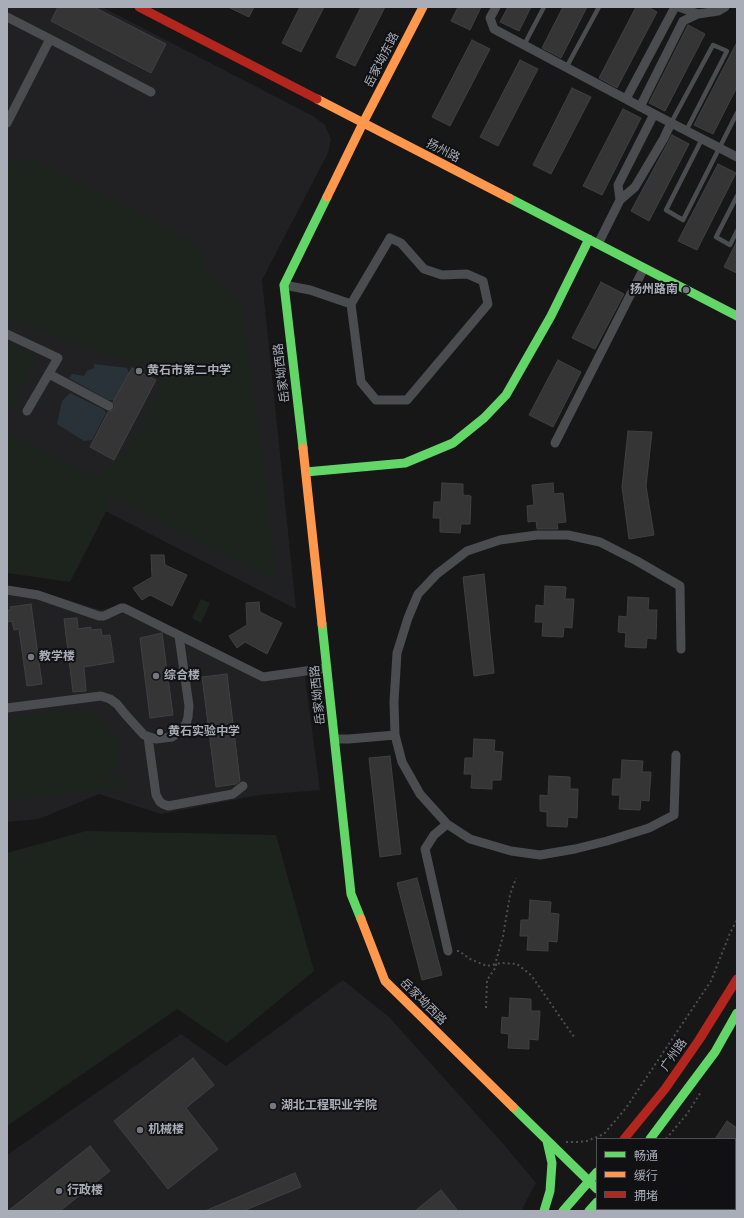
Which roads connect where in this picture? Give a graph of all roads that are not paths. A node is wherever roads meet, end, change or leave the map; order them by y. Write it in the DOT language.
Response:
graph roads {
  1 [pos="139,7"];
  2 [pos="496,7"];
  3 [pos="544,7"];
  4 [pos="599,7"];
  5 [pos="675,7"];
  6 [pos="679,7"];
  7 [pos="725,7"];
  8 [pos="421,8"];
  9 [pos="698,14"];
  10 [pos="7,17"];
  11 [pos="50,40"];
  12 [pos="524,45"];
  13 [pos="566,68"];
  14 [pos="151,92"];
  15 [pos="626,99"];
  16 [pos="640,107"];
  17 [pos="737,113"];
  18 [pos="654,114"];
  19 [pos="7,123"];
  20 [pos="363,123"];
  21 [pos="671,123"];
  22 [pos="686,131"];
  23 [pos="702,139"];
  24 [pos="719,148"];
  25 [pos="737,156"];
  26 [pos="737,196"];
  27 [pos="620,200"];
  28 [pos="737,231"];
  29 [pos="589,239"];
  30 [pos="598,244"];
  31 [pos="644,268"];
  32 [pos="284,285"];
  33 [pos="351,304"];
  34 [pos="737,316"];
  35 [pos="7,334"];
  36 [pos="49,374"];
  37 [pos="109,406"];
  38 [pos="27,411"];
  39 [pos="555,443"];
  40 [pos="306,472"];
  41 [pos="7,590"];
  42 [pos="179,636"];
  43 [pos="681,649"];
  44 [pos="327,668"];
  45 [pos="7,708"];
  46 [pos="395,735"];
  47 [pos="148,737"];
  48 [pos="334,739"];
  49 [pos="676,755"];
  50 [pos="243,786"];
  51 [pos="447,824"];
  52 [pos="448,951"];
  53 [pos="737,980"];
  54 [pos="737,1013"];
  55 [pos="625,1138"];
  56 [pos="651,1138"];
  57 [pos="548,1141"];
  58 [pos="596,1173"];
  59 [pos="589,1182"];
  60 [pos="596,1188"];
  61 [pos="596,1203"];
  62 [pos="544,1211"];
  63 [pos="563,1211"];
  64 [pos="589,1211"];
  1 -- 20 [label="main road, 扬州路"];
  2 -- 12 [label="street"];
  3 -- 12 [label="lane"];
  4 -- 13 [label="lane"];
  5 -- 15 [label="street"];
  6 -- 9 [label="street"];
  7 -- 9 [label="street"];
  8 -- 20 [label="main road, 岳家坳东路"];
  9 -- 16 [label="street"];
  10 -- 11 [label="street"];
  11 -- 14 [label="street"];
  11 -- 19 [label="street"];
  12 -- 13 [label="street"];
  13 -- 15 [label="street"];
  15 -- 16 [label="street"];
  16 -- 18 [label="street"];
  17 -- 24 [label="lane"];
  18 -- 21 [label="street"];
  18 -- 27 [label="street"];
  20 -- 29 [label="main road, 扬州路"];
  20 -- 32 [label="main road"];
  21 -- 22 [label="street"];
  21 -- 22 [label="lane"];
  21 -- 27 [label="street"];
  22 -- 23 [label="street"];
  23 -- 24 [label="street"];
  23 -- 24 [label="lane"];
  24 -- 25 [label="street"];
  26 -- 28 [label="lane"];
  27 -- 30 [label="street"];
  29 -- 30 [label="main road, 扬州路"];
  29 -- 40 [label="main road"];
  30 -- 31 [label="main road, 扬州路"];
  31 -- 34 [label="main road, 扬州路"];
  31 -- 39 [label="street"];
  32 -- 33 [label="street"];
  32 -- 40 [label="main road, 岳家坳西路"];
  33 -- 33 [label="street"];
  35 -- 36 [label="street"];
  36 -- 37 [label="street"];
  36 -- 38 [label="street"];
  40 -- 44 [label="main road, 岳家坳西路"];
  41 -- 42 [label="street"];
  42 -- 44 [label="street"];
  42 -- 47 [label="street"];
  43 -- 46 [label="street"];
  44 -- 48 [label="main road, 岳家坳西路"];
  45 -- 47 [label="street"];
  46 -- 48 [label="street"];
  46 -- 51 [label="street"];
  47 -- 50 [label="street"];
  48 -- 57 [label="main road, 岳家坳西路"];
  49 -- 51 [label="street"];
  51 -- 52 [label="street"];
  53 -- 55 [label="main road, 广州路"];
  54 -- 56 [label="main road"];
  57 -- 59 [label="main road, 岳家坳西路"];
  57 -- 62 [label="main road"];
  58 -- 59 [label="main road"];
  59 -- 60 [label="main road, 岳家坳西路"];
  59 -- 63 [label="main road"];
  61 -- 64 [label="main road"];
}
